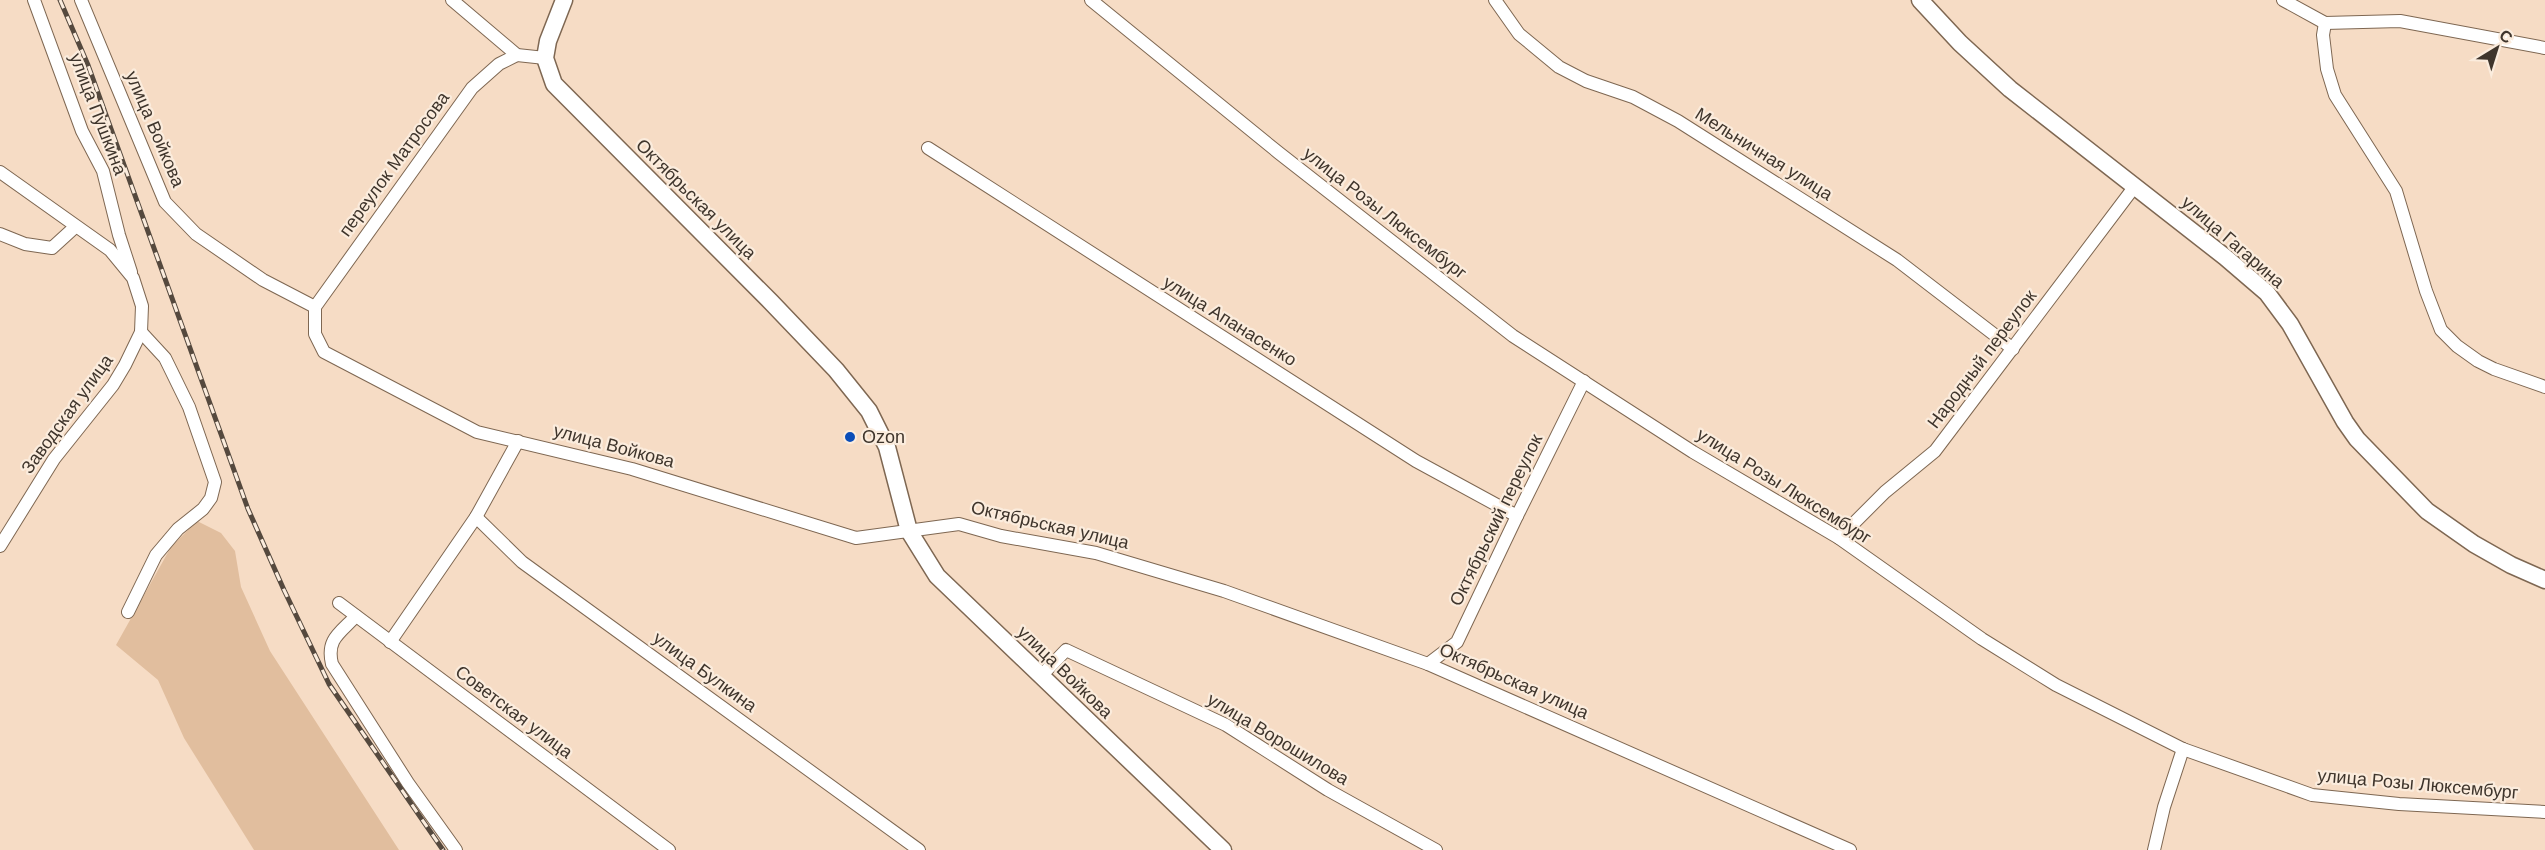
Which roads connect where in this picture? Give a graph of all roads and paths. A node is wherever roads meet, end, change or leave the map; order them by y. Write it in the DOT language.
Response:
graph roads {
  1 [pos="34,0"];
  2 [pos="81,0"];
  3 [pos="452,0"];
  4 [pos="564,0"];
  5 [pos="1091,0"];
  6 [pos="1495,0"];
  7 [pos="1920,0"];
  8 [pos="2283,0"];
  9 [pos="2325,23"];
  10 [pos="2545,48"];
  11 [pos="518,55"];
  12 [pos="545,58"];
  13 [pos="928,148"];
  14 [pos="0,172"];
  15 [pos="2135,186"];
  16 [pos="75,227"];
  17 [pos="0,234"];
  18 [pos="133,278"];
  19 [pos="315,307"];
  20 [pos="141,332"];
  21 [pos="2013,349"];
  22 [pos="1584,381"];
  23 [pos="2545,387"];
  24 [pos="518,441"];
  25 [pos="1517,516"];
  26 [pos="476,517"];
  27 [pos="909,531"];
  28 [pos="1839,538"];
  29 [pos="0,546"];
  30 [pos="2545,580"];
  31 [pos="339,603"];
  32 [pos="128,612"];
  33 [pos="356,616"];
  34 [pos="390,642"];
  35 [pos="1428,664"];
  36 [pos="1041,676"];
  37 [pos="2183,749"];
  38 [pos="2545,812"];
  39 [pos="456,850"];
  40 [pos="669,850"];
  41 [pos="919,850"];
  42 [pos="1223,850"];
  43 [pos="1436,850"];
  44 [pos="1850,850"];
  45 [pos="2154,850"];
  1 -- 18 [label="street, улица Пушкина"];
  2 -- 19 [label="street, улица Войкова"];
  3 -- 11 [label="street"];
  4 -- 12 [label="main road"];
  5 -- 22 [label="street, улица Розы Люксембург"];
  6 -- 21 [label="street, Мельничная улица"];
  7 -- 15 [label="main road, улица Гагарина"];
  8 -- 9 [label="street"];
  9 -- 10 [label="street"];
  9 -- 23 [label="street"];
  11 -- 12 [label="street"];
  11 -- 19 [label="street, переулок Матросова"];
  12 -- 27 [label="main road, Октябрьская улица"];
  13 -- 25 [label="street, улица Апанасенко"];
  14 -- 16 [label="street"];
  15 -- 21 [label="street, Народный переулок"];
  15 -- 30 [label="main road, улица Гагарина"];
  16 -- 17 [label="street"];
  16 -- 18 [label="street, Заводская улица"];
  18 -- 20 [label="street, Заводская улица"];
  19 -- 24 [label="street, улица Войкова"];
  20 -- 29 [label="street, Заводская улица"];
  20 -- 32 [label="street"];
  21 -- 28 [label="street, Народный переулок"];
  22 -- 25 [label="street, Октябрьский переулок"];
  22 -- 28 [label="street, улица Розы Люксембург"];
  24 -- 26 [label="street"];
  24 -- 27 [label="street, улица Войкова"];
  25 -- 35 [label="street, Октябрьский переулок"];
  26 -- 34 [label="street"];
  26 -- 41 [label="street, улица Булкина"];
  27 -- 35 [label="street, Октябрьская улица"];
  27 -- 36 [label="main road, улица Войкова"];
  28 -- 37 [label="street, улица Розы Люксембург"];
  31 -- 33 [label="street, Советская улица"];
  33 -- 34 [label="street, Советская улица"];
  33 -- 39 [label="street"];
  34 -- 40 [label="street, Советская улица"];
  35 -- 44 [label="street, Октябрьская улица"];
  36 -- 42 [label="main road, улица Войкова"];
  36 -- 43 [label="street, улица Ворошилова"];
  37 -- 38 [label="street, улица Розы Люксембург"];
  37 -- 45 [label="street"];
}
